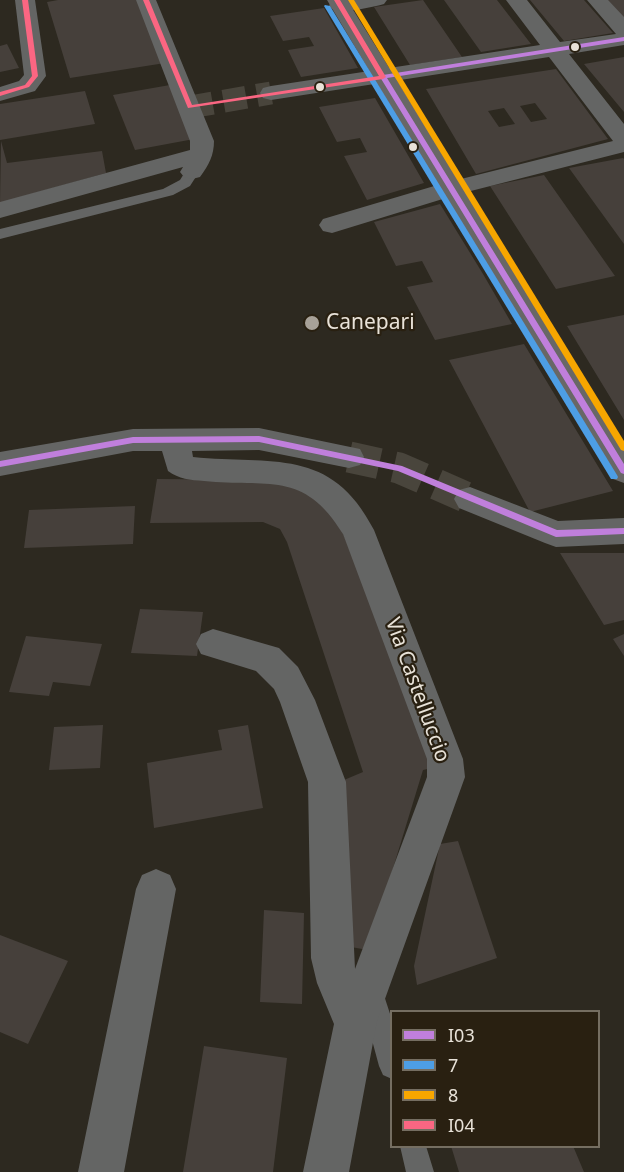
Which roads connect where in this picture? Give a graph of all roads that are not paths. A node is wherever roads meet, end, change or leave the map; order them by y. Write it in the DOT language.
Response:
graph roads {
  1 [pos="25,0"];
  2 [pos="146,0"];
  3 [pos="377,0"];
  4 [pos="516,0"];
  5 [pos="597,0"];
  6 [pos="338,2"];
  7 [pos="624,30"];
  8 [pos="624,39"];
  9 [pos="555,49"];
  10 [pos="383,77"];
  11 [pos="271,93"];
  12 [pos="0,94"];
  13 [pos="624,139"];
  14 [pos="624,145"];
  15 [pos="197,163"];
  16 [pos="450,189"];
  17 [pos="0,210"];
  18 [pos="332,225"];
  19 [pos="0,234"];
  20 [pos="175,441"];
  21 [pos="348,458"];
  22 [pos="0,464"];
  23 [pos="624,471"];
  24 [pos="470,500"];
  25 [pos="624,531"];
  26 [pos="213,644"];
  27 [pos="156,889"];
  28 [pos="369,983"];
  29 [pos="356,1021"];
  30 [pos="390,1059"];
  31 [pos="414,1148"];
  32 [pos="100,1172"];
  33 [pos="326,1172"];
  34 [pos="420,1172"];
  1 -- 12 [label="street"];
  2 -- 15 [label="street"];
  3 -- 6 [label="street"];
  4 -- 9 [label="street"];
  5 -- 7 [label="street"];
  6 -- 10 [label="main road"];
  8 -- 9 [label="street"];
  9 -- 10 [label="street"];
  9 -- 13 [label="street"];
  10 -- 11 [label="street"];
  10 -- 16 [label="main road"];
  14 -- 16 [label="street"];
  15 -- 17 [label="street"];
  15 -- 19 [label="lane"];
  16 -- 18 [label="street"];
  16 -- 23 [label="main road"];
  20 -- 21 [label="street"];
  20 -- 22 [label="street"];
  20 -- 28 [label="street, Via Castelluccio"];
  24 -- 25 [label="street"];
  26 -- 29 [label="street"];
  27 -- 32 [label="street"];
  28 -- 29 [label="street, Via Castelluccio"];
  28 -- 30 [label="lane"];
  29 -- 33 [label="street, Via Castelluccio"];
  31 -- 34 [label="lane"];
}
